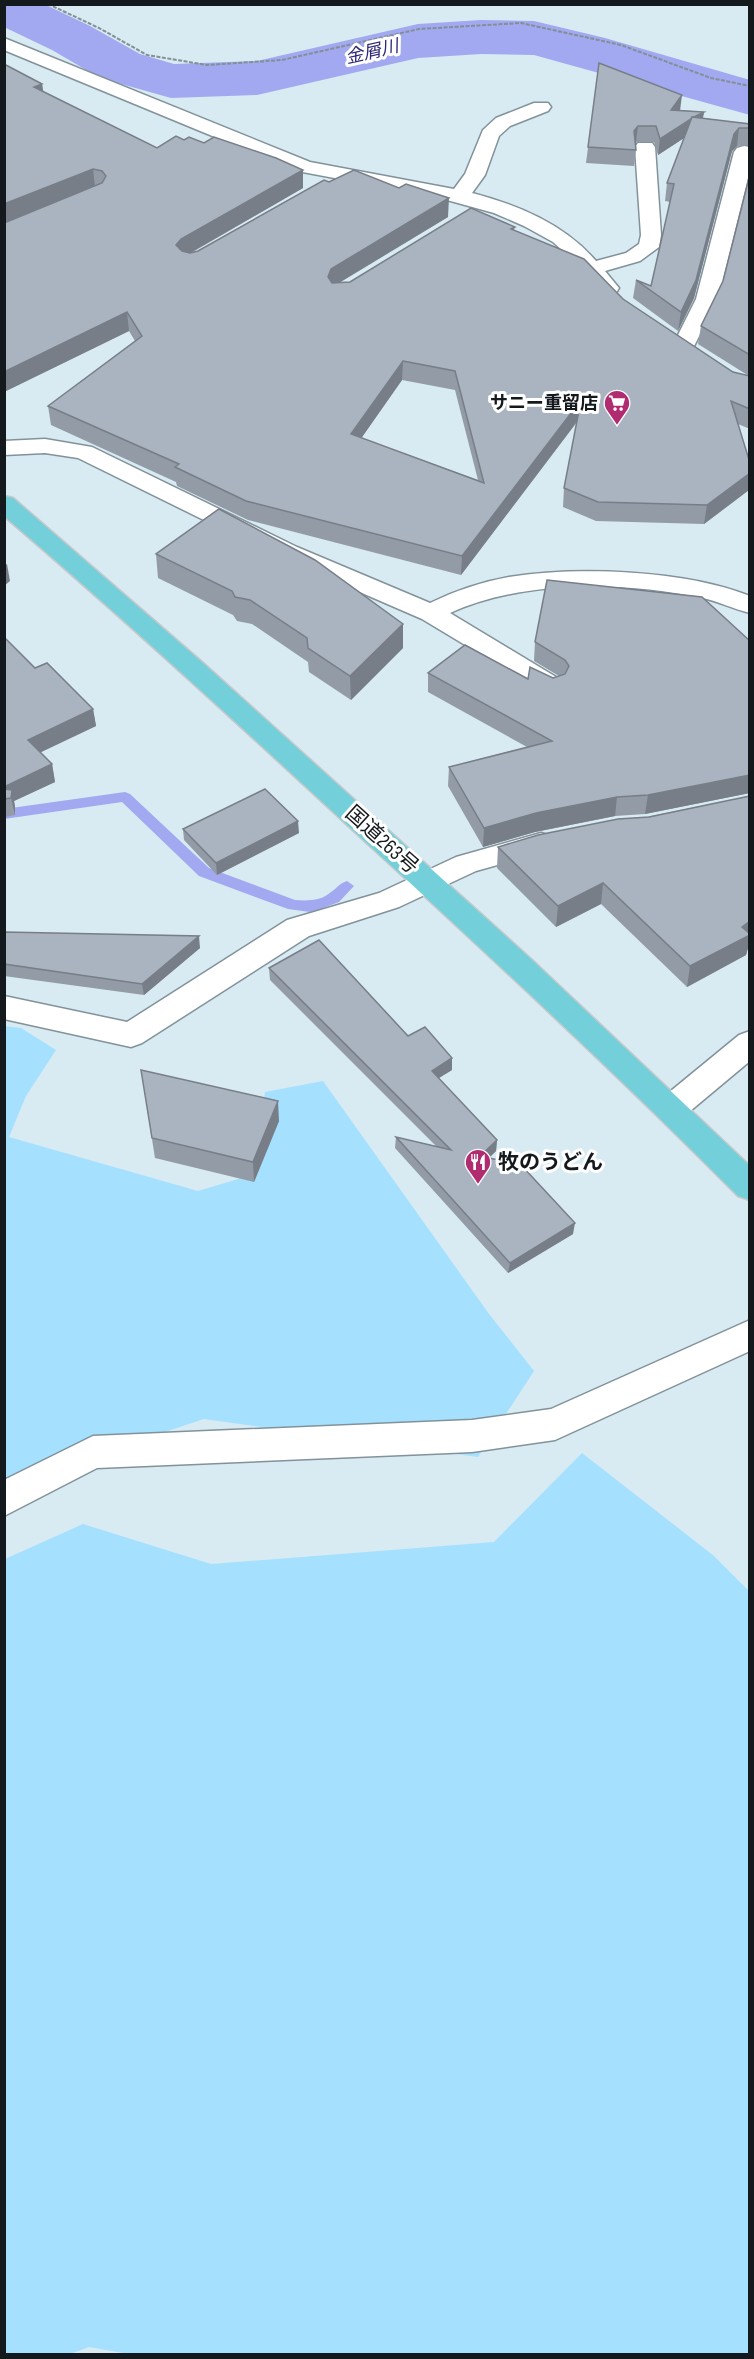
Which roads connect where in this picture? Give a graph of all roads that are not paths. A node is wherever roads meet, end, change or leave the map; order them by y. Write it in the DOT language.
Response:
graph roads {
  1 [pos="4,43"];
  2 [pos="541,107"];
  3 [pos="645,147"];
  4 [pos="744,152"];
  5 [pos="345,176"];
  6 [pos="324,188"];
  7 [pos="460,195"];
  8 [pos="486,205"];
  9 [pos="467,217"];
  10 [pos="589,268"];
  11 [pos="622,303"];
  12 [pos="666,335"];
  13 [pos="683,347"];
  14 [pos="702,359"];
  15 [pos="4,448"];
  16 [pos="4,503"];
  17 [pos="750,605"];
  18 [pos="431,613"];
  19 [pos="552,686"];
  20 [pos="569,837"];
  21 [pos="426,881"];
  22 [pos="4,1007"];
  23 [pos="750,1043"];
  24 [pos="672,1108"];
  25 [pos="750,1187"];
  26 [pos="750,1335"];
  27 [pos="4,1499"];
  1 -- 5 [label="street"];
  2 -- 7 [label="street"];
  3 -- 10 [label="street"];
  4 -- 13 [label="street"];
  5 -- 6 [label="street"];
  5 -- 7 [label="street"];
  7 -- 8 [label="street"];
  8 -- 9 [label="street"];
  8 -- 10 [label="street"];
  10 -- 11 [label="street"];
  12 -- 13 [label="street"];
  13 -- 14 [label="street"];
  15 -- 18 [label="street"];
  16 -- 21 [label="highway, 国道263号"];
  17 -- 18 [label="street"];
  18 -- 19 [label="street"];
  20 -- 21 [label="street"];
  21 -- 22 [label="street"];
  21 -- 24 [label="highway, 国道263号"];
  23 -- 24 [label="street"];
  24 -- 25 [label="highway, 国道263号"];
  26 -- 27 [label="street"];
}
